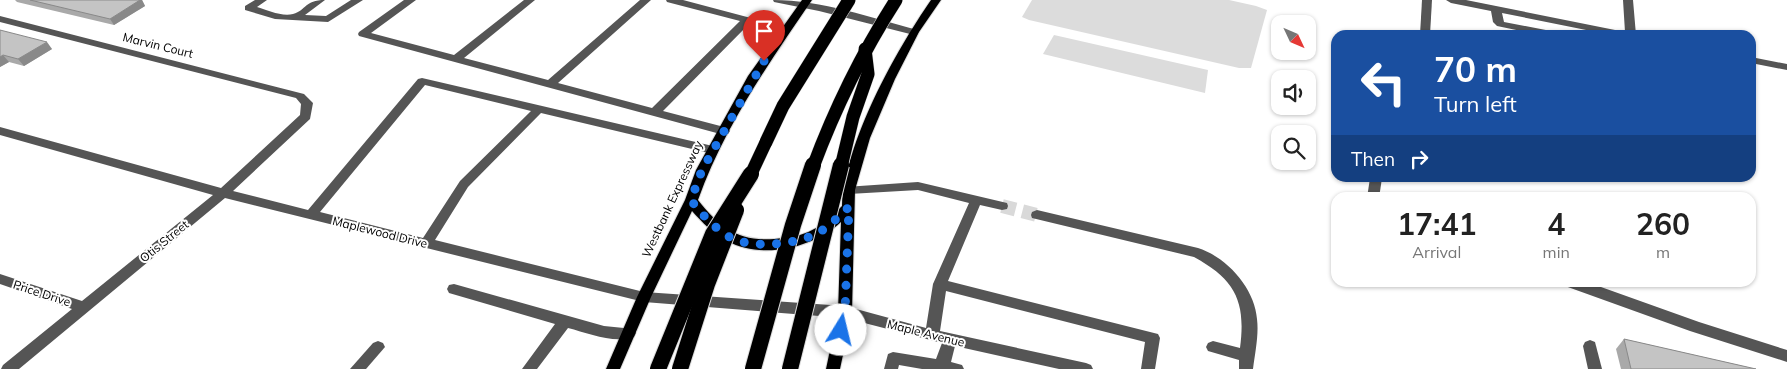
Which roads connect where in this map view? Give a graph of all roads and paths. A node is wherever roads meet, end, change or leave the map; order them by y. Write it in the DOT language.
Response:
graph roads {
  1 [pos="262,0"];
  2 [pos="320,0"];
  3 [pos="358,0"];
  4 [pos="411,0"];
  5 [pos="530,0"];
  6 [pos="646,0"];
  7 [pos="671,0"];
  8 [pos="778,0"];
  9 [pos="849,0"];
  10 [pos="896,0"];
  11 [pos="936,0"];
  12 [pos="1427,0"];
  13 [pos="1450,0"];
  14 [pos="1628,0"];
  15 [pos="1476,2"];
  16 [pos="805,3"];
  17 [pos="1496,9"];
  18 [pos="295,17"];
  19 [pos="0,19"];
  20 [pos="747,20"];
  21 [pos="785,30"];
  22 [pos="1425,30"];
  23 [pos="1534,30"];
  24 [pos="1602,30"];
  25 [pos="1631,30"];
  26 [pos="914,32"];
  27 [pos="865,49"];
  28 [pos="456,59"];
  29 [pos="1756,61"];
  30 [pos="1787,67"];
  31 [pos="551,84"];
  32 [pos="307,103"];
  33 [pos="539,109"];
  34 [pos="655,112"];
  35 [pos="724,130"];
  36 [pos="0,131"];
  37 [pos="713,150"];
  38 [pos="751,174"];
  39 [pos="849,190"];
  40 [pos="223,193"];
  41 [pos="691,200"];
  42 [pos="976,200"];
  43 [pos="1002,206"];
  44 [pos="849,207"];
  45 [pos="311,215"];
  46 [pos="1037,215"];
  47 [pos="426,243"];
  48 [pos="0,279"];
  49 [pos="940,284"];
  50 [pos="1584,287"];
  51 [pos="454,289"];
  52 [pos="644,297"];
  53 [pos="765,306"];
  54 [pos="84,307"];
  55 [pos="845,312"];
  56 [pos="565,321"];
  57 [pos="628,333"];
  58 [pos="932,335"];
  59 [pos="950,339"];
  60 [pos="1590,346"];
  61 [pos="378,347"];
  62 [pos="1213,347"];
  63 [pos="1787,356"];
  64 [pos="1247,362"];
  65 [pos="947,368"];
  66 [pos="8,369"];
  67 [pos="357,369"];
  68 [pos="530,369"];
  69 [pos="613,369"];
  70 [pos="658,369"];
  71 [pos="680,369"];
  72 [pos="753,369"];
  73 [pos="790,369"];
  74 [pos="833,369"];
  75 [pos="891,369"];
  76 [pos="1086,369"];
  77 [pos="1148,369"];
  78 [pos="1595,369"];
  1 -- 18 [label="street"];
  2 -- 18 [label="street"];
  3 -- 18 [label="street"];
  4 -- 28 [label="street"];
  5 -- 28 [label="street"];
  6 -- 31 [label="street"];
  7 -- 20 [label="street"];
  8 -- 16 [label="street"];
  9 -- 38 [label="highway, bridge"];
  10 -- 27 [label="highway, bridge"];
  11 -- 26 [label="main road"];
  12 -- 22 [label="street"];
  13 -- 15 [label="street"];
  14 -- 25 [label="street"];
  15 -- 17 [label="street"];
  16 -- 21 [label="main road, Westbank Expressway"];
  16 -- 26 [label="street"];
  17 -- 23 [label="street"];
  17 -- 24 [label="street"];
  19 -- 32 [label="street, Marvin Court"];
  20 -- 21 [label="street"];
  20 -- 34 [label="street"];
  21 -- 35 [label="main road, Westbank Expressway"];
  26 -- 39 [label="main road"];
  27 -- 72 [label="highway, bridge"];
  27 -- 73 [label="highway, bridge"];
  28 -- 31 [label="street"];
  29 -- 30 [label="street"];
  31 -- 34 [label="street"];
  32 -- 40 [label="street, Otis Street"];
  33 -- 37 [label="street"];
  33 -- 45 [label="street"];
  33 -- 47 [label="street"];
  34 -- 35 [label="street"];
  35 -- 37 [label="main road, Westbank Expressway"];
  36 -- 40 [label="street, Maplewood Drive"];
  37 -- 41 [label="main road, Westbank Expressway"];
  38 -- 70 [label="highway, bridge"];
  38 -- 71 [label="highway, bridge"];
  39 -- 42 [label="street"];
  39 -- 44 [label="main road"];
  40 -- 45 [label="street, Maplewood Drive"];
  40 -- 54 [label="street, Otis Street"];
  41 -- 44 [label="main road"];
  41 -- 52 [label="main road, Westbank Expressway"];
  42 -- 43 [label="street"];
  42 -- 49 [label="street"];
  44 -- 55 [label="main road"];
  45 -- 47 [label="street, Maplewood Drive"];
  46 -- 64 [label="street"];
  47 -- 52 [label="street, Maplewood Drive"];
  48 -- 54 [label="street, Price Drive"];
  49 -- 58 [label="street"];
  49 -- 77 [label="street"];
  50 -- 63 [label="street"];
  51 -- 56 [label="street"];
  52 -- 53 [label="street, Maplewood Drive"];
  52 -- 57 [label="main road, Westbank Expressway"];
  53 -- 55 [label="street, Maple Avenue"];
  54 -- 66 [label="street, Otis Street"];
  55 -- 58 [label="street, Maple Avenue"];
  55 -- 74 [label="main road"];
  56 -- 57 [label="street"];
  56 -- 68 [label="street"];
  57 -- 69 [label="main road, Westbank Expressway"];
  58 -- 59 [label="street, Maple Avenue"];
  59 -- 65 [label="street"];
  59 -- 76 [label="street, Maple Avenue"];
  60 -- 78 [label="street"];
  61 -- 67 [label="street"];
  62 -- 64 [label="street"];
  65 -- 75 [label="street"];
}
